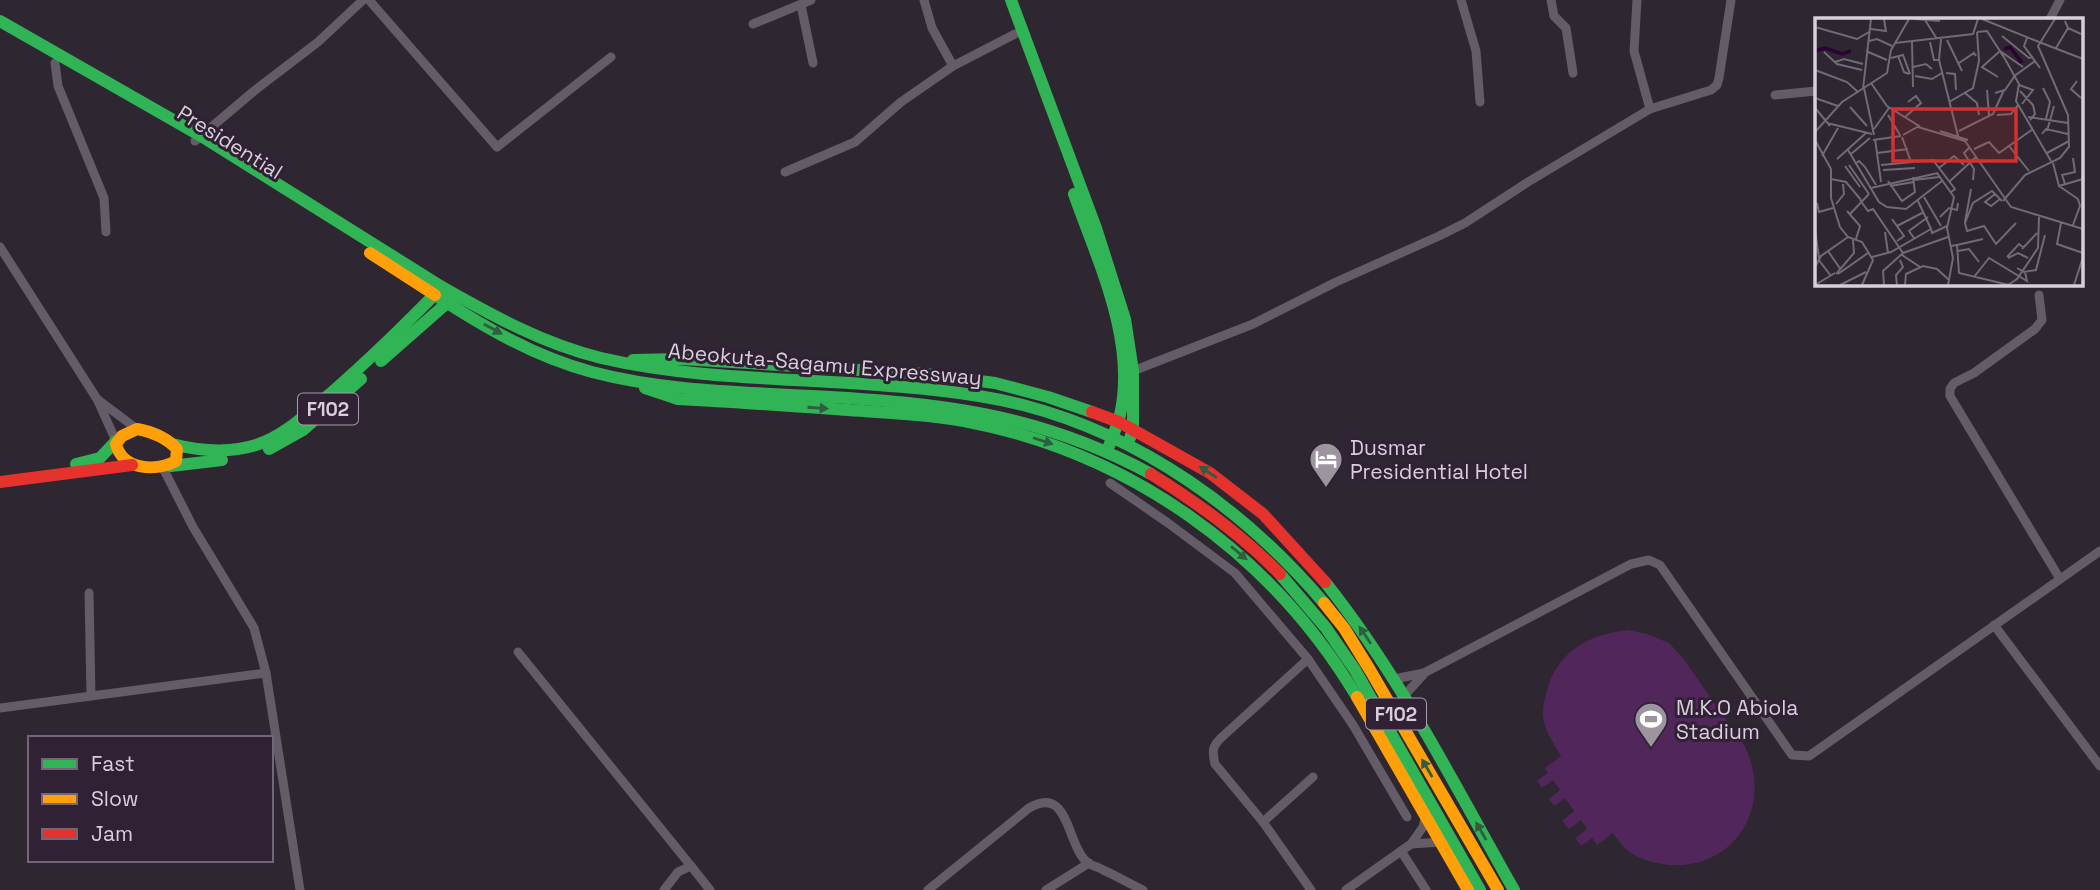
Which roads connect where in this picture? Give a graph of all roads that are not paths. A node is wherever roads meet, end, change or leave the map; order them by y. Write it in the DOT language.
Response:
graph roads {
  1 [pos="363,0"];
  2 [pos="369,0"];
  3 [pos="811,0"];
  4 [pos="924,0"];
  5 [pos="1002,0"];
  6 [pos="1011,0"];
  7 [pos="1461,0"];
  8 [pos="1551,0"];
  9 [pos="1637,0"];
  10 [pos="1731,0"];
  11 [pos="2060,0"];
  12 [pos="801,5"];
  13 [pos="2051,18"];
  14 [pos="0,21"];
  15 [pos="753,24"];
  16 [pos="0,31"];
  17 [pos="1015,34"];
  18 [pos="611,57"];
  19 [pos="813,63"];
  20 [pos="55,64"];
  21 [pos="953,65"];
  22 [pos="1573,73"];
  23 [pos="1815,91"];
  24 [pos="1775,95"];
  25 [pos="1480,102"];
  26 [pos="1650,109"];
  27 [pos="198,138"];
  28 [pos="785,172"];
  29 [pos="106,232"];
  30 [pos="0,247"];
  31 [pos="438,291"];
  32 [pos="2039,295"];
  33 [pos="452,299"];
  34 [pos="610,360"];
  35 [pos="1133,371"];
  36 [pos="607,375"];
  37 [pos="97,399"];
  38 [pos="1119,422"];
  39 [pos="137,429"];
  40 [pos="1133,430"];
  41 [pos="116,441"];
  42 [pos="172,444"];
  43 [pos="1101,463"];
  44 [pos="132,465"];
  45 [pos="167,467"];
  46 [pos="1115,470"];
  47 [pos="0,474"];
  48 [pos="0,482"];
  49 [pos="1110,483"];
  50 [pos="2100,551"];
  51 [pos="2060,579"];
  52 [pos="89,593"];
  53 [pos="1994,625"];
  54 [pos="519,652"];
  55 [pos="1308,659"];
  56 [pos="265,673"];
  57 [pos="1424,673"];
  58 [pos="1394,679"];
  59 [pos="1404,695"];
  60 [pos="91,696"];
  61 [pos="0,708"];
  62 [pos="2100,766"];
  63 [pos="1313,777"];
  64 [pos="1426,815"];
  65 [pos="1407,817"];
  66 [pos="1263,822"];
  67 [pos="1441,842"];
  68 [pos="1412,844"];
  69 [pos="1401,851"];
  70 [pos="1088,863"];
  71 [pos="691,866"];
  72 [pos="300,890"];
  73 [pos="664,890"];
  74 [pos="710,890"];
  75 [pos="928,890"];
  76 [pos="1046,890"];
  77 [pos="1143,890"];
  78 [pos="1311,890"];
  79 [pos="1346,890"];
  80 [pos="1426,890"];
  81 [pos="1468,890"];
  82 [pos="1480,890"];
  83 [pos="1498,890"];
  84 [pos="1514,890"];
  1 -- 27 [label="street"];
  2 -- 18 [label="street"];
  3 -- 12 [label="street"];
  4 -- 21 [label="street"];
  5 -- 17 [label="main road"];
  6 -- 35 [label="main road"];
  7 -- 25 [label="street"];
  8 -- 22 [label="street"];
  9 -- 26 [label="street"];
  10 -- 26 [label="street"];
  11 -- 13 [label="street"];
  12 -- 15 [label="street"];
  12 -- 19 [label="street"];
  14 -- 27 [label="main road"];
  16 -- 20 [label="main road, Presidential"];
  17 -- 21 [label="street"];
  17 -- 38 [label="main road"];
  20 -- 27 [label="main road, Presidential"];
  20 -- 29 [label="street"];
  21 -- 28 [label="street"];
  23 -- 24 [label="street"];
  26 -- 35 [label="street"];
  27 -- 31 [label="main road, Abeokuta-Sagamu Expressway"];
  30 -- 37 [label="street"];
  31 -- 33 [label="main road, Abeokuta-Sagamu Expressway / F102"];
  31 -- 42 [label="main road, F102"];
  32 -- 51 [label="street"];
  33 -- 34 [label="main road, Abeokuta-Sagamu Expressway / F102"];
  33 -- 36 [label="main road, Abeokuta-Sagamu Expressway / F102, one-way"];
  33 -- 45 [label="main road, F102"];
  34 -- 38 [label="main road"];
  83 -- 34 [label="main road, Abeokuta-Sagamu Expressway / F102, one-way"];
  35 -- 40 [label="main road"];
  36 -- 43 [label="main road, one-way"];
  36 -- 82 [label="main road, Abeokuta-Sagamu Expressway / F102"];
  37 -- 39 [label="street"];
  37 -- 41 [label="street"];
  38 -- 40 [label="main road"];
  38 -- 43 [label="main road"];
  39 -- 41 [label="main road"];
  39 -- 42 [label="main road, F102"];
  40 -- 46 [label="main road"];
  58 -- 40 [label="main road, one-way"];
  41 -- 44 [label="main road"];
  41 -- 47 [label="main road"];
  42 -- 45 [label="main road"];
  43 -- 46 [label="main road"];
  44 -- 45 [label="main road, F102"];
  44 -- 48 [label="main road, F102"];
  45 -- 56 [label="street"];
  46 -- 64 [label="main road, one-way"];
  49 -- 55 [label="street"];
  50 -- 51 [label="street"];
  51 -- 53 [label="street"];
  52 -- 60 [label="street"];
  53 -- 57 [label="street"];
  53 -- 62 [label="street"];
  54 -- 71 [label="street"];
  55 -- 65 [label="street"];
  55 -- 66 [label="street"];
  56 -- 60 [label="street"];
  56 -- 72 [label="street"];
  57 -- 58 [label="street"];
  57 -- 59 [label="street"];
  58 -- 59 [label="main road"];
  84 -- 59 [label="main road, one-way"];
  60 -- 61 [label="street"];
  63 -- 66 [label="street"];
  64 -- 67 [label="main road"];
  64 -- 68 [label="street"];
  66 -- 78 [label="street"];
  67 -- 68 [label="street"];
  67 -- 81 [label="main road"];
  68 -- 69 [label="street"];
  69 -- 79 [label="street"];
  69 -- 80 [label="street"];
  70 -- 75 [label="street"];
  70 -- 76 [label="street"];
  70 -- 77 [label="street"];
  71 -- 73 [label="street"];
  71 -- 74 [label="street"];
}
